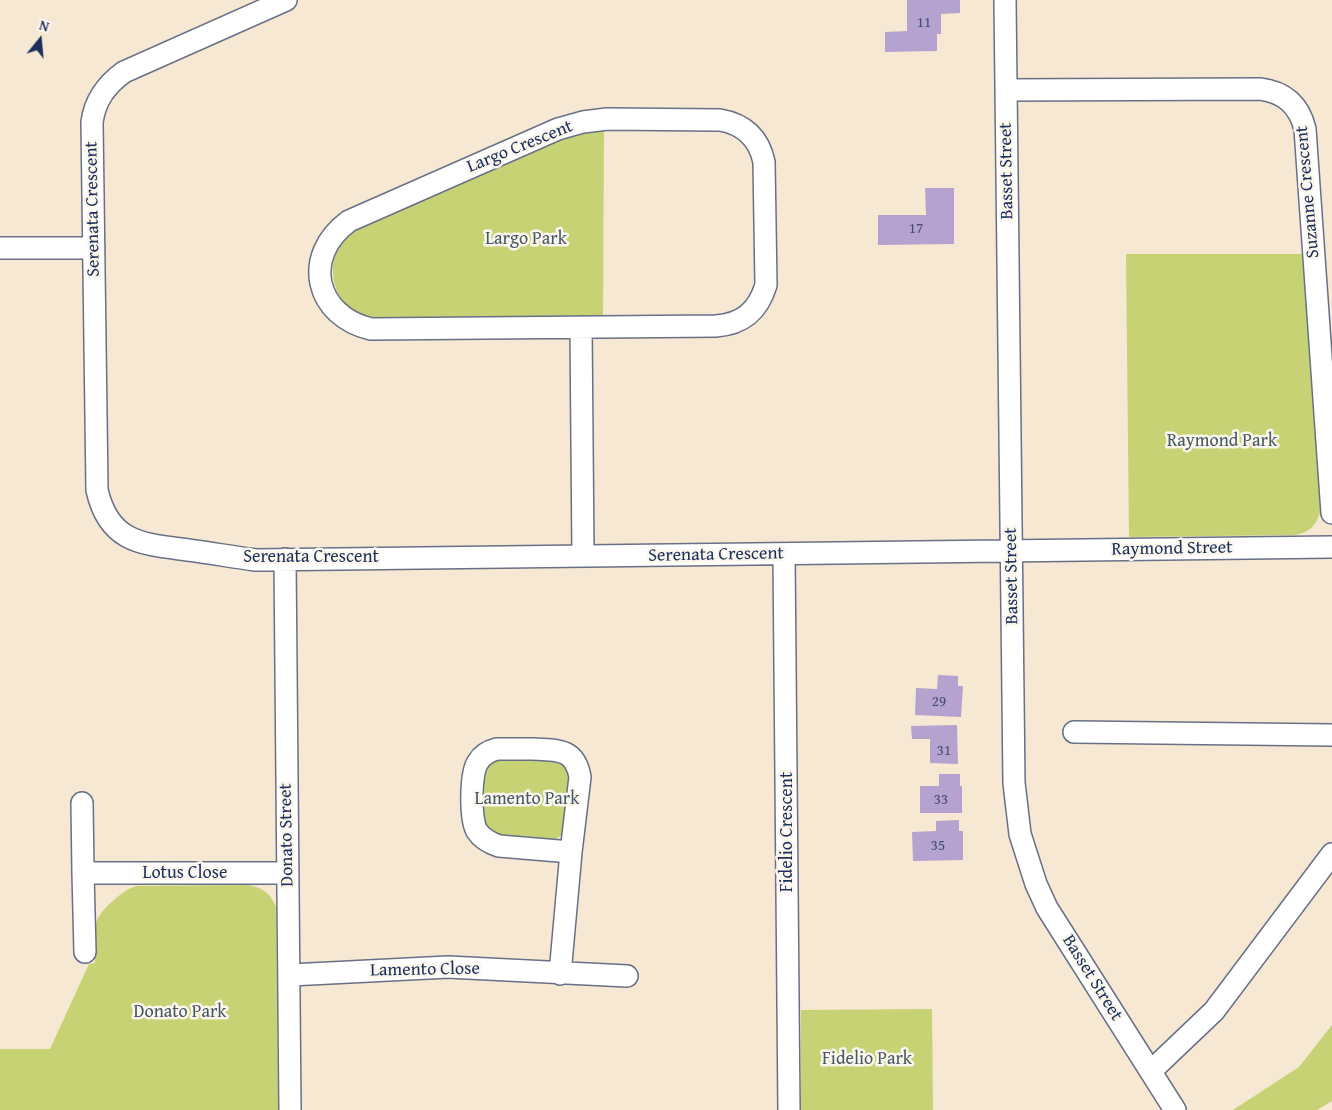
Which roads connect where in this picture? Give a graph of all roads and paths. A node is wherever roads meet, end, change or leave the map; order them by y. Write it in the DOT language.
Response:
graph roads {
  1 [pos="286,0"];
  2 [pos="1005,0"];
  3 [pos="1006,90"];
  4 [pos="0,248"];
  5 [pos="94,248"];
  6 [pos="581,327"];
  7 [pos="1332,513"];
  8 [pos="1332,547"];
  9 [pos="1012,552"];
  10 [pos="784,554"];
  11 [pos="583,556"];
  12 [pos="285,559"];
  13 [pos="1074,732"];
  14 [pos="1332,735"];
  15 [pos="82,803"];
  16 [pos="571,852"];
  17 [pos="1332,854"];
  18 [pos="83,873"];
  19 [pos="287,873"];
  20 [pos="85,952"];
  21 [pos="290,974"];
  22 [pos="560,974"];
  23 [pos="628,976"];
  24 [pos="1151,1071"];
  25 [pos="290,1110"];
  26 [pos="789,1110"];
  27 [pos="1175,1110"];
  1 -- 5 [label="street, Serenata Crescent"];
  2 -- 3 [label="street, Basset Street"];
  3 -- 7 [label="street, Suzanne Crescent"];
  3 -- 9 [label="street, Basset Street"];
  4 -- 5 [label="street"];
  5 -- 12 [label="street, Serenata Crescent"];
  6 -- 6 [label="street, Largo Crescent"];
  6 -- 11 [label="street"];
  8 -- 9 [label="street, Raymond Street"];
  9 -- 10 [label="street, Serenata Crescent"];
  9 -- 24 [label="street, Basset Street"];
  10 -- 11 [label="street, Serenata Crescent"];
  10 -- 26 [label="street, Fidelio Crescent"];
  11 -- 12 [label="street, Serenata Crescent"];
  12 -- 19 [label="street, Donato Street"];
  13 -- 14 [label="street"];
  15 -- 18 [label="street"];
  16 -- 16 [label="street"];
  16 -- 22 [label="street"];
  17 -- 24 [label="street"];
  18 -- 19 [label="street, Lotus Close"];
  18 -- 20 [label="street"];
  19 -- 21 [label="street, Donato Street"];
  21 -- 22 [label="street, Lamento Close"];
  21 -- 25 [label="street, Donato Street"];
  22 -- 23 [label="street, Lamento Close"];
  24 -- 27 [label="street, Basset Street"];
}
